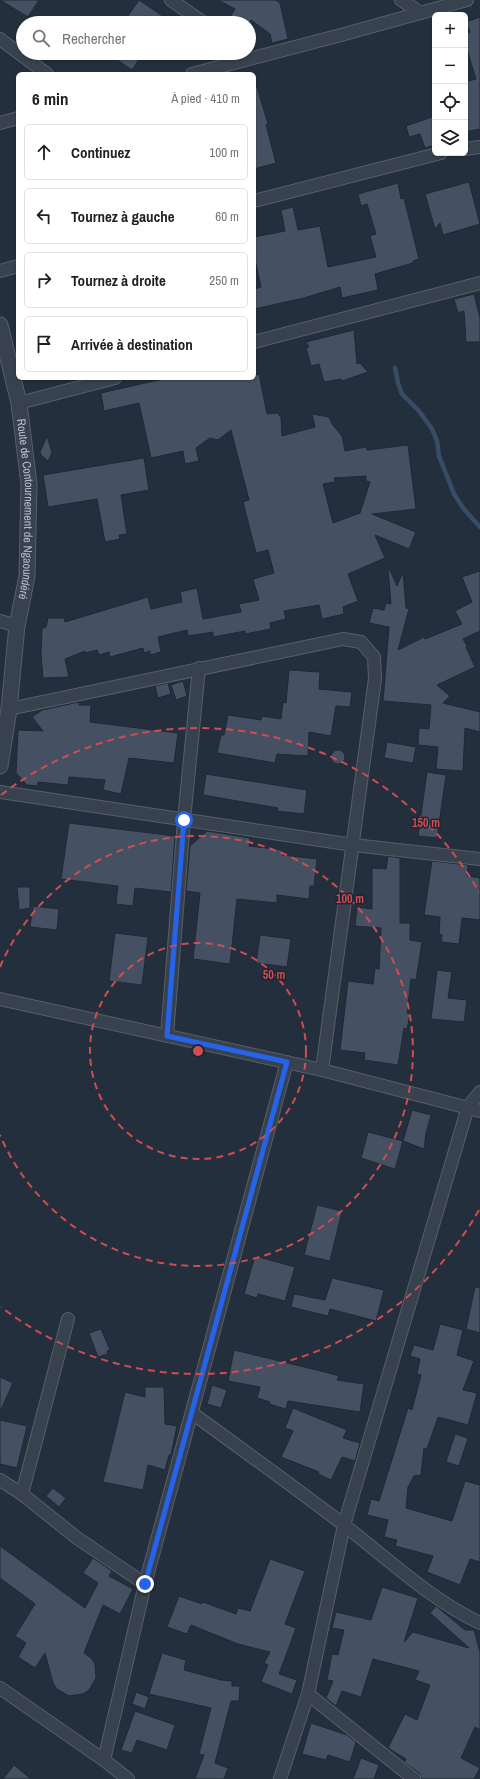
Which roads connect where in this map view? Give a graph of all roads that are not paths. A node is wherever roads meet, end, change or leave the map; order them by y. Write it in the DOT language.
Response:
graph roads {
  1 [pos="171,0"];
  2 [pos="401,0"];
  3 [pos="467,0"];
  4 [pos="421,13"];
  5 [pos="194,16"];
  6 [pos="0,39"];
  7 [pos="16,51"];
  8 [pos="256,54"];
  9 [pos="28,60"];
  10 [pos="236,60"];
  11 [pos="44,72"];
  12 [pos="198,72"];
  13 [pos="16,119"];
  14 [pos="0,123"];
  15 [pos="480,147"];
  16 [pos="468,149"];
  17 [pos="432,155"];
  18 [pos="256,200"];
  19 [pos="16,267"];
  20 [pos="0,271"];
  21 [pos="480,283"];
  22 [pos="0,325"];
  23 [pos="256,341"];
  24 [pos="107,380"];
  25 [pos="18,403"];
  26 [pos="0,621"];
  27 [pos="17,626"];
  28 [pos="200,668"];
  29 [pos="9,709"];
  30 [pos="0,766"];
  31 [pos="0,792"];
  32 [pos="184,820"];
  33 [pos="353,845"];
  34 [pos="480,859"];
  35 [pos="0,999"];
  36 [pos="167,1036"];
  37 [pos="287,1062"];
  38 [pos="322,1070"];
  39 [pos="480,1092"];
  40 [pos="468,1107"];
  41 [pos="480,1110"];
  42 [pos="68,1319"];
  43 [pos="192,1413"];
  44 [pos="0,1480"];
  45 [pos="22,1494"];
  46 [pos="344,1525"];
  47 [pos="145,1584"];
  48 [pos="480,1623"];
  49 [pos="0,1688"];
  50 [pos="308,1694"];
  51 [pos="104,1760"];
  52 [pos="128,1779"];
  53 [pos="280,1779"];
  54 [pos="414,1779"];
  1 -- 5 [label="street"];
  2 -- 4 [label="street"];
  3 -- 4 [label="street"];
  4 -- 8 [label="street"];
  6 -- 7 [label="street"];
  9 -- 11 [label="street"];
  10 -- 12 [label="street"];
  13 -- 14 [label="street"];
  15 -- 16 [label="street"];
  17 -- 18 [label="street"];
  19 -- 20 [label="street"];
  21 -- 23 [label="street"];
  22 -- 25 [label="street, Route de Contournement de Ngaoundéré"];
  24 -- 25 [label="street"];
  25 -- 27 [label="street, Route de Contournement de Ngaoundéré"];
  26 -- 27 [label="street"];
  27 -- 29 [label="street, Route de Contournement de Ngaoundéré"];
  28 -- 29 [label="street"];
  28 -- 32 [label="street"];
  28 -- 33 [label="street"];
  29 -- 30 [label="street, Route de Contournement de Ngaoundéré"];
  31 -- 32 [label="street"];
  32 -- 33 [label="street"];
  32 -- 36 [label="street"];
  33 -- 34 [label="street"];
  33 -- 38 [label="street"];
  35 -- 36 [label="street"];
  36 -- 37 [label="street"];
  37 -- 38 [label="street"];
  37 -- 43 [label="street"];
  38 -- 40 [label="street"];
  39 -- 40 [label="street"];
  40 -- 41 [label="street"];
  40 -- 46 [label="street"];
  42 -- 45 [label="street"];
  43 -- 46 [label="street"];
  43 -- 47 [label="street"];
  44 -- 45 [label="street"];
  45 -- 47 [label="street"];
  46 -- 48 [label="street"];
  46 -- 50 [label="street"];
  47 -- 51 [label="street"];
  49 -- 51 [label="street"];
  50 -- 53 [label="street"];
  50 -- 54 [label="street"];
  51 -- 52 [label="street"];
}
